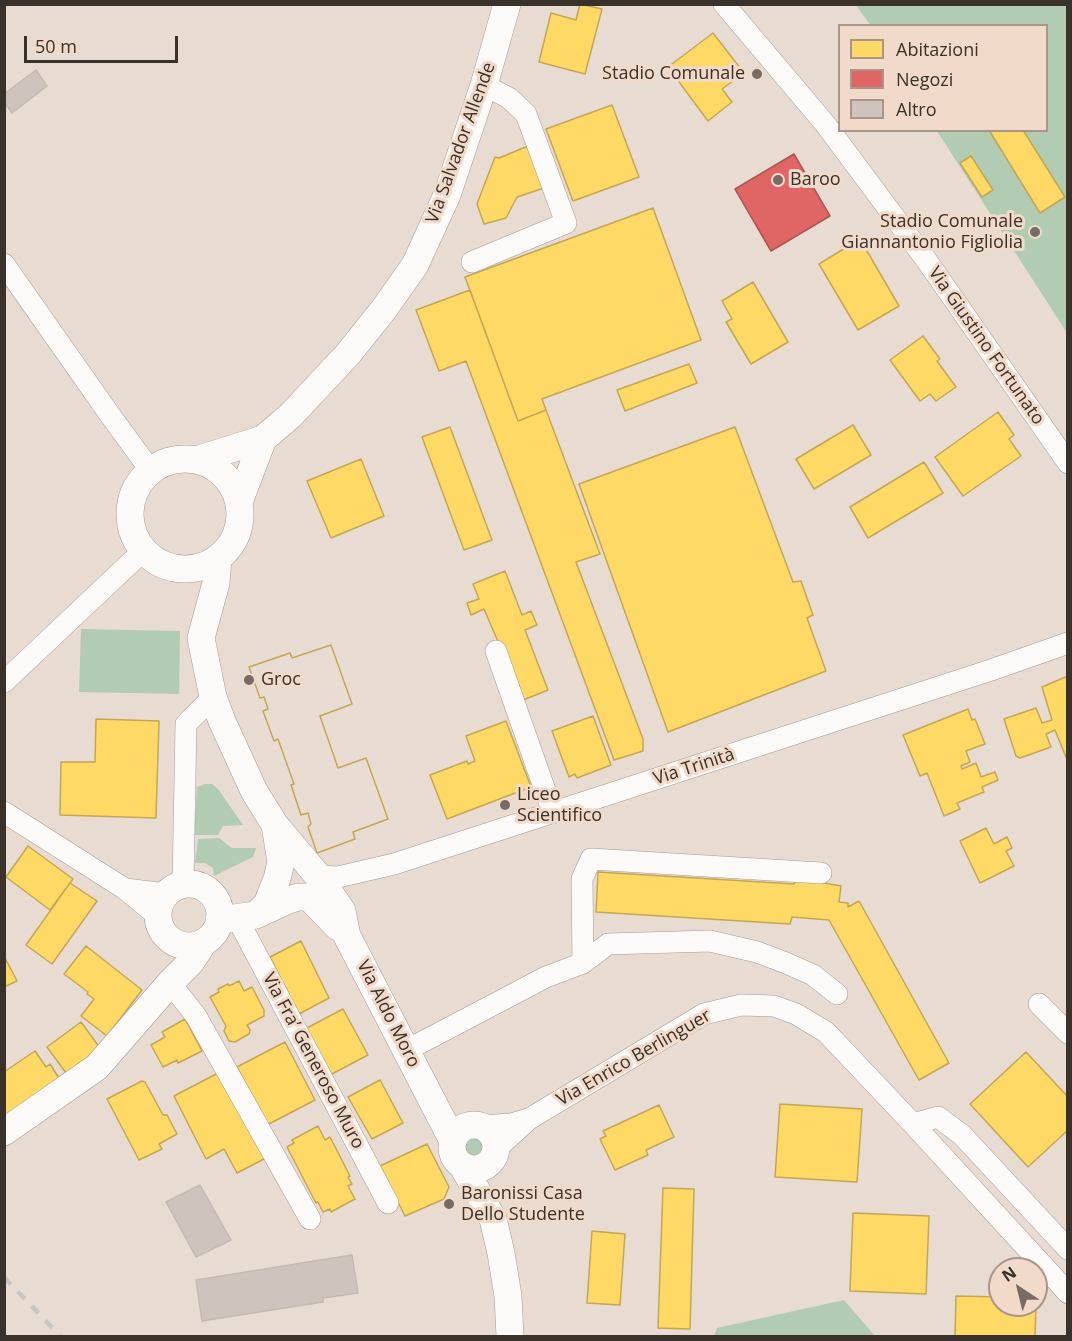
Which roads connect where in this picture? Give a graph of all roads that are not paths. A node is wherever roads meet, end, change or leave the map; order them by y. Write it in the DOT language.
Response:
graph roads {
  1 [pos="507,4"];
  2 [pos="724,4"];
  3 [pos="484,85"];
  4 [pos="472,262"];
  5 [pos="4,264"];
  6 [pos="262,439"];
  7 [pos="196,460"];
  8 [pos="1068,463"];
  9 [pos="151,471"];
  10 [pos="239,502"];
  11 [pos="143,551"];
  12 [pos="218,558"];
  13 [pos="1068,643"];
  14 [pos="496,651"];
  15 [pos="4,682"];
  16 [pos="213,697"];
  17 [pos="4,812"];
  18 [pos="553,813"];
  19 [pos="275,825"];
  20 [pos="821,873"];
  21 [pos="318,876"];
  22 [pos="169,908"];
  23 [pos="229,924"];
  24 [pos="347,936"];
  25 [pos="583,963"];
  26 [pos="170,983"];
  27 [pos="837,994"];
  28 [pos="1039,1004"];
  29 [pos="1068,1033"];
  30 [pos="407,1050"];
  31 [pos="429,1091"];
  32 [pos="528,1119"];
  33 [pos="914,1124"];
  34 [pos="478,1126"];
  35 [pos="4,1132"];
  36 [pos="458,1153"];
  37 [pos="494,1154"];
  38 [pos="388,1203"];
  39 [pos="1037,1216"];
  40 [pos="310,1219"];
  41 [pos="493,1219"];
  42 [pos="1015,1235"];
  43 [pos="1068,1249"];
  44 [pos="1068,1293"];
  45 [pos="510,1336"];
  1 -- 3 [label="street, Via Salvador Allende"];
  2 -- 8 [label="street, Via Giustino Fortunato"];
  3 -- 4 [label="street"];
  3 -- 6 [label="street, Via Salvador Allende"];
  5 -- 9 [label="street"];
  6 -- 7 [label="street, Via Salvador Allende"];
  6 -- 10 [label="street"];
  7 -- 9 [label="street"];
  7 -- 10 [label="street"];
  9 -- 11 [label="street"];
  10 -- 12 [label="street"];
  11 -- 12 [label="street"];
  11 -- 15 [label="street"];
  12 -- 16 [label="street"];
  13 -- 18 [label="street, Via Trinità"];
  14 -- 18 [label="street"];
  16 -- 19 [label="street"];
  16 -- 22 [label="street"];
  17 -- 22 [label="street"];
  18 -- 21 [label="street, Via Trinità"];
  19 -- 21 [label="street"];
  19 -- 23 [label="street"];
  20 -- 25 [label="street"];
  21 -- 24 [label="street"];
  22 -- 23 [label="street"];
  22 -- 23 [label="street"];
  22 -- 26 [label="street"];
  23 -- 24 [label="street"];
  23 -- 26 [label="street"];
  23 -- 38 [label="street, Via Fra’ Generoso Muro"];
  24 -- 30 [label="street, Via Aldo Moro"];
  25 -- 27 [label="street"];
  25 -- 30 [label="street"];
  26 -- 35 [label="street"];
  26 -- 40 [label="street"];
  28 -- 29 [label="street"];
  30 -- 31 [label="street, Via Aldo Moro"];
  31 -- 34 [label="street, Via Aldo Moro"];
  31 -- 36 [label="street, Via Aldo Moro"];
  32 -- 33 [label="street, Via Enrico Berlinguer"];
  32 -- 34 [label="street, Via Enrico Berlinguer"];
  32 -- 37 [label="street, Via Enrico Berlinguer"];
  33 -- 39 [label="street"];
  33 -- 42 [label="street, Via Enrico Berlinguer"];
  34 -- 36 [label="street"];
  34 -- 37 [label="street, Via Aldo Moro"];
  36 -- 37 [label="street"];
  36 -- 41 [label="street, Via Aldo Moro"];
  37 -- 41 [label="street, Via Aldo Moro"];
  39 -- 42 [label="street"];
  39 -- 43 [label="street"];
  41 -- 45 [label="street, Via Aldo Moro"];
  42 -- 44 [label="street, Via Enrico Berlinguer"];
}
